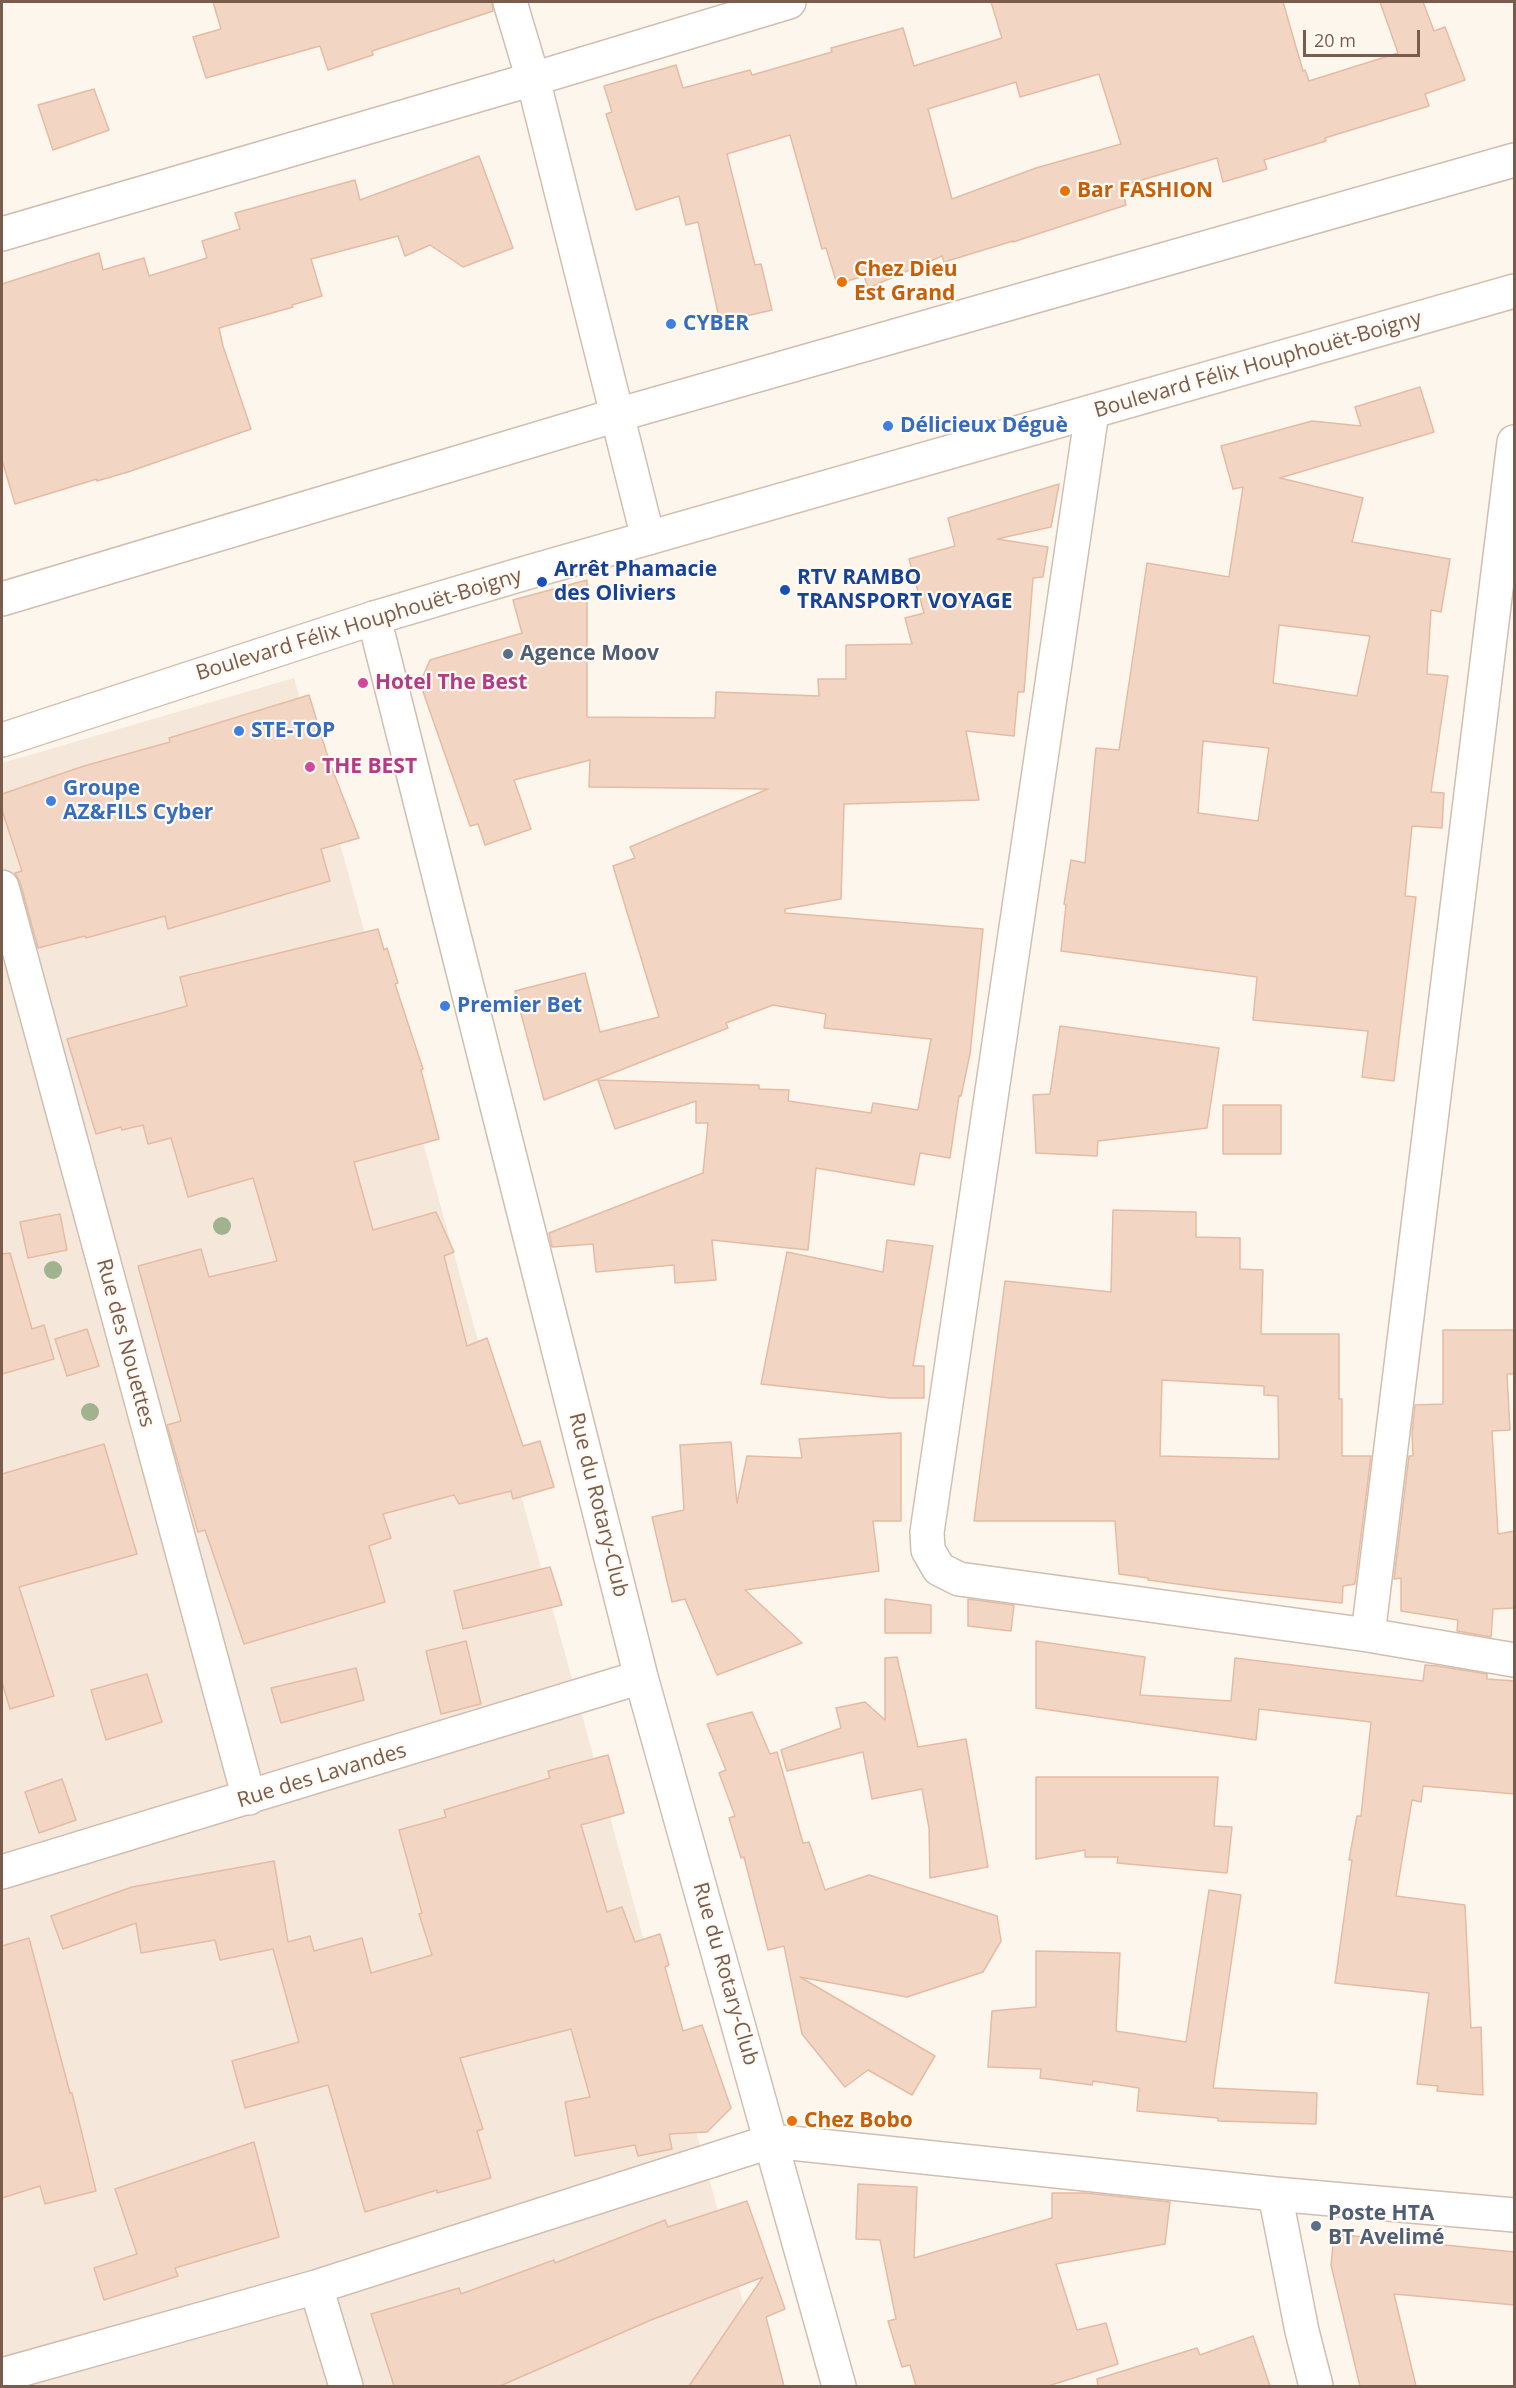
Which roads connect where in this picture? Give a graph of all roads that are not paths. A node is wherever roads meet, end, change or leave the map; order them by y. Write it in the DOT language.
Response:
graph roads {
  1 [pos="510,2"];
  2 [pos="789,2"];
  3 [pos="533,79"];
  4 [pos="1515,160"];
  5 [pos="2,234"];
  6 [pos="1515,291"];
  7 [pos="1092,412"];
  8 [pos="617,415"];
  9 [pos="1515,442"];
  10 [pos="648,538"];
  11 [pos="2,599"];
  12 [pos="374,618"];
  13 [pos="2,740"];
  14 [pos="2,887"];
  15 [pos="1368,1635"];
  16 [pos="1515,1659"];
  17 [pos="641,1677"];
  18 [pos="249,1798"];
  19 [pos="2,1872"];
  20 [pos="772,2141"];
  21 [pos="1275,2194"];
  22 [pos="1515,2214"];
  23 [pos="316,2287"];
  24 [pos="2,2375"];
  25 [pos="346,2386"];
  26 [pos="839,2386"];
  27 [pos="1316,2386"];
  1 -- 3 [label="street"];
  2 -- 3 [label="street"];
  3 -- 5 [label="street"];
  3 -- 8 [label="street"];
  4 -- 8 [label="street"];
  6 -- 7 [label="street, Boulevard Félix Houphouët-Boigny"];
  7 -- 10 [label="street, Boulevard Félix Houphouët-Boigny"];
  7 -- 15 [label="street"];
  8 -- 10 [label="street"];
  8 -- 11 [label="street"];
  9 -- 15 [label="street"];
  10 -- 12 [label="street, Boulevard Félix Houphouët-Boigny"];
  12 -- 13 [label="street, Boulevard Félix Houphouët-Boigny"];
  12 -- 17 [label="street, Rue du Rotary-Club"];
  14 -- 18 [label="street, Rue des Nouettes"];
  15 -- 16 [label="street"];
  17 -- 18 [label="street, Rue des Lavandes"];
  17 -- 20 [label="street, Rue du Rotary-Club"];
  18 -- 19 [label="street, Rue des Lavandes"];
  20 -- 21 [label="street"];
  20 -- 23 [label="street"];
  20 -- 26 [label="street, Rue du Rotary-Club"];
  21 -- 22 [label="street"];
  21 -- 27 [label="street"];
  23 -- 24 [label="street"];
  23 -- 25 [label="street"];
}
